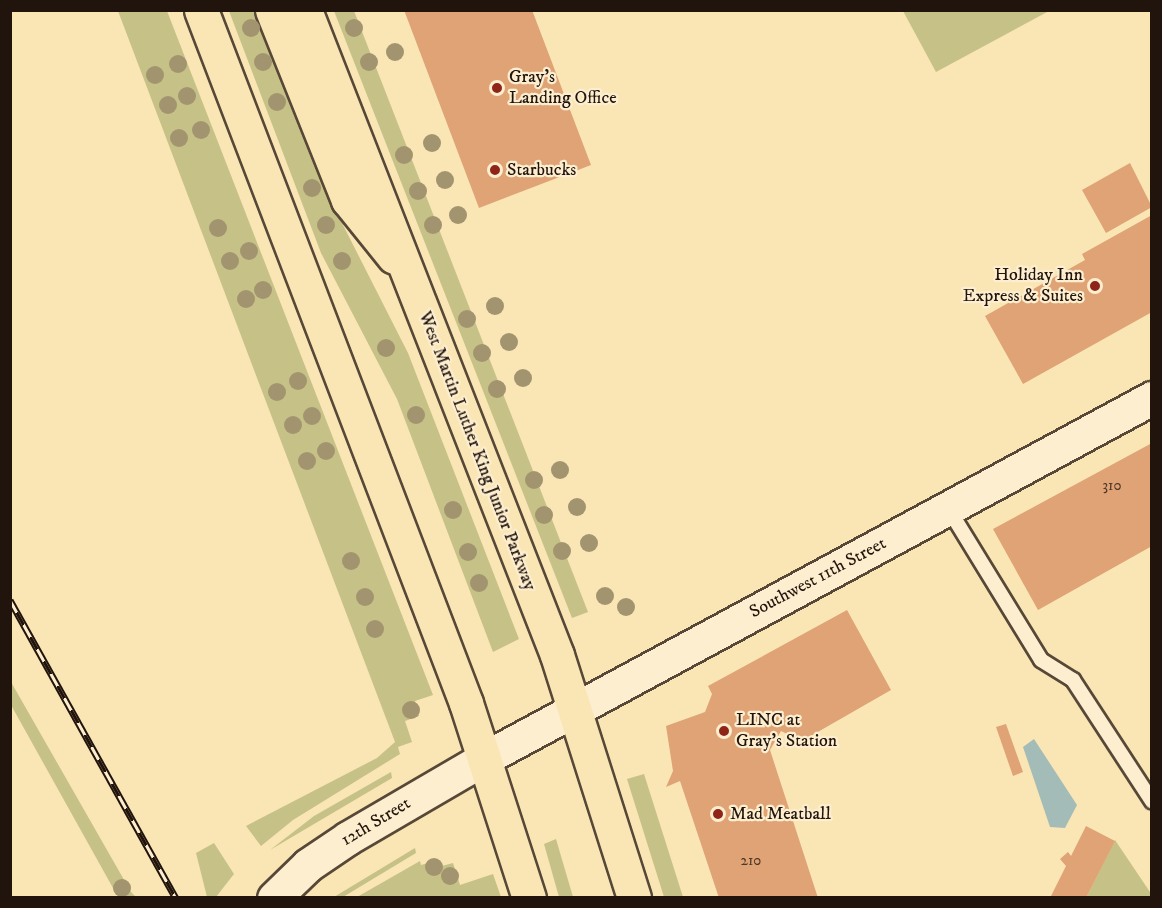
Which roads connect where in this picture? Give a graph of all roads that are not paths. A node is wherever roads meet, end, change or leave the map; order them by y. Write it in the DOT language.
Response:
graph roads {
  1 [pos="201,10"];
  2 [pos="272,10"];
  3 [pos="305,10"];
  4 [pos="406,269"];
  5 [pos="1152,398"];
  6 [pos="948,508"];
  7 [pos="576,710"];
  8 [pos="485,758"];
  9 [pos="1152,801"];
  10 [pos="274,897"];
  11 [pos="529,897"];
  12 [pos="634,897"];
  1 -- 8 [label="main road"];
  2 -- 4 [label="main road"];
  3 -- 4 [label="main road, West Martin Luther King Junior Parkway"];
  4 -- 7 [label="main road, West Martin Luther King Junior Parkway"];
  5 -- 6 [label="street, Southwest 11th Street"];
  6 -- 7 [label="street, Southwest 11th Street"];
  6 -- 9 [label="lane"];
  7 -- 8 [label="street, Southwest 11th Street"];
  7 -- 12 [label="main road, West Martin Luther King Junior Parkway"];
  8 -- 10 [label="street, 12th Street"];
  8 -- 11 [label="main road"];
}
